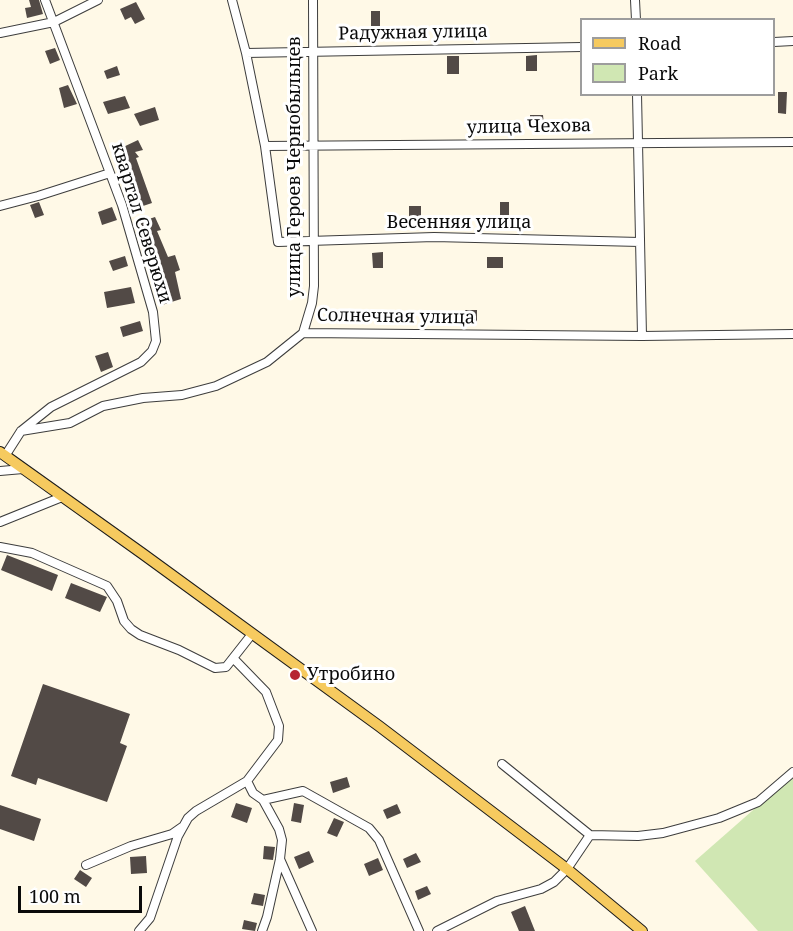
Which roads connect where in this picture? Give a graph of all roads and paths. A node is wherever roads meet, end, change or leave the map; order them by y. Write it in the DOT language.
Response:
graph roads {
  1 [pos="45,0"];
  2 [pos="98,0"];
  3 [pos="231,0"];
  4 [pos="313,0"];
  5 [pos="635,0"];
  6 [pos="636,18"];
  7 [pos="54,22"];
  8 [pos="0,33"];
  9 [pos="793,41"];
  10 [pos="775,42"];
  11 [pos="580,47"];
  12 [pos="312,52"];
  13 [pos="246,53"];
  14 [pos="637,96"];
  15 [pos="793,142"];
  16 [pos="638,143"];
  17 [pos="265,146"];
  18 [pos="312,146"];
  19 [pos="110,173"];
  20 [pos="0,206"];
  21 [pos="314,241"];
  22 [pos="640,242"];
  23 [pos="303,333"];
  24 [pos="793,334"];
  25 [pos="642,336"];
  26 [pos="21,431"];
  27 [pos="2,454"];
  28 [pos="22,468"];
  29 [pos="0,471"];
  30 [pos="62,497"];
  31 [pos="0,522"];
  32 [pos="0,547"];
  33 [pos="252,634"];
  34 [pos="234,659"];
  35 [pos="502,764"];
  36 [pos="793,772"];
  37 [pos="247,781"];
  38 [pos="263,800"];
  39 [pos="182,827"];
  40 [pos="590,835"];
  41 [pos="280,859"];
  42 [pos="86,865"];
  43 [pos="567,869"];
  44 [pos="139,931"];
  45 [pos="262,931"];
  46 [pos="312,931"];
  47 [pos="419,931"];
  48 [pos="436,931"];
  49 [pos="642,931"];
  1 -- 7 [label="street, квартал Северюхи"];
  2 -- 7 [label="street"];
  3 -- 13 [label="street"];
  4 -- 12 [label="street, улица Героев Чернобыльцев"];
  5 -- 6 [label="street"];
  7 -- 8 [label="street"];
  7 -- 19 [label="street, квартал Северюхи"];
  9 -- 10 [label="street"];
  11 -- 12 [label="street, Радужная улица"];
  12 -- 13 [label="street, Радужная улица"];
  12 -- 18 [label="street, улица Героев Чернобыльцев"];
  13 -- 17 [label="street"];
  14 -- 16 [label="street"];
  15 -- 16 [label="street, улица Чехова"];
  16 -- 18 [label="street, улица Чехова"];
  16 -- 22 [label="street"];
  17 -- 18 [label="street, улица Чехова"];
  17 -- 21 [label="street, Весенняя улица"];
  18 -- 21 [label="street, улица Героев Чернобыльцев"];
  19 -- 20 [label="street"];
  19 -- 26 [label="street, квартал Северюхи"];
  21 -- 22 [label="street, Весенняя улица"];
  21 -- 23 [label="street, улица Героев Чернобыльцев"];
  22 -- 25 [label="street"];
  23 -- 25 [label="street, Солнечная улица"];
  23 -- 26 [label="street, Солнечная улица"];
  24 -- 25 [label="street, Солнечная улица"];
  26 -- 27 [label="street, квартал Северюхи"];
  27 -- 28 [label="main road"];
  28 -- 29 [label="street"];
  28 -- 30 [label="main road"];
  30 -- 31 [label="street"];
  30 -- 33 [label="main road"];
  32 -- 34 [label="street"];
  33 -- 34 [label="street"];
  33 -- 43 [label="main road"];
  34 -- 37 [label="street"];
  35 -- 40 [label="street"];
  36 -- 40 [label="street"];
  37 -- 38 [label="street"];
  37 -- 39 [label="street"];
  38 -- 41 [label="street"];
  38 -- 47 [label="street"];
  39 -- 42 [label="street"];
  39 -- 44 [label="street"];
  40 -- 43 [label="street"];
  41 -- 45 [label="street"];
  41 -- 46 [label="street"];
  43 -- 48 [label="street"];
  43 -- 49 [label="main road"];
}
